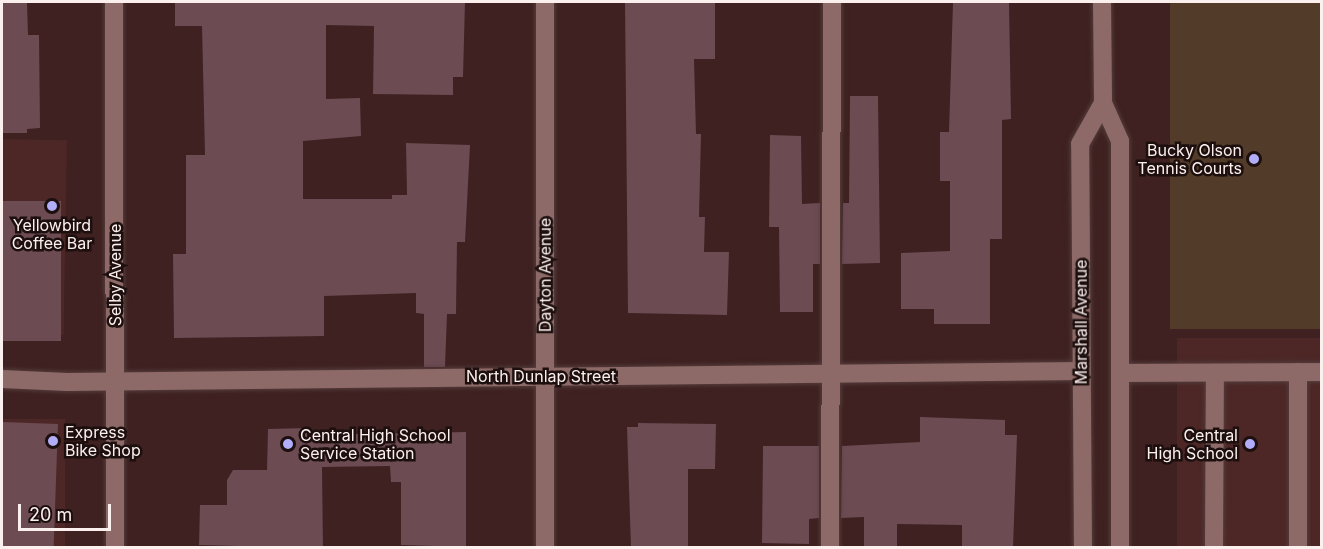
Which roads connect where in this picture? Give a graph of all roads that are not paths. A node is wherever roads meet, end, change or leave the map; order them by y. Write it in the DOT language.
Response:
graph roads {
  1 [pos="114,2"];
  2 [pos="545,2"];
  3 [pos="832,2"];
  4 [pos="1102,2"];
  5 [pos="1103,103"];
  6 [pos="1081,371"];
  7 [pos="1298,372"];
  8 [pos="1322,372"];
  9 [pos="1122,373"];
  10 [pos="1215,373"];
  11 [pos="830,374"];
  12 [pos="545,375"];
  13 [pos="2,379"];
  14 [pos="116,380"];
  15 [pos="115,548"];
  16 [pos="544,548"];
  17 [pos="830,548"];
  18 [pos="1083,548"];
  19 [pos="1120,548"];
  20 [pos="1214,548"];
  21 [pos="1298,548"];
  1 -- 14 [label="street, Selby Avenue"];
  2 -- 12 [label="street, Dayton Avenue"];
  3 -- 11 [label="street"];
  4 -- 5 [label="street, Marshall Avenue"];
  5 -- 6 [label="street, Marshall Avenue"];
  5 -- 9 [label="street, Marshall Avenue"];
  6 -- 11 [label="street, North Dunlap Street"];
  6 -- 18 [label="street, Marshall Avenue"];
  7 -- 8 [label="street"];
  7 -- 10 [label="street"];
  7 -- 21 [label="street"];
  9 -- 10 [label="street"];
  9 -- 19 [label="street, Marshall Avenue"];
  10 -- 20 [label="street"];
  11 -- 12 [label="street, North Dunlap Street"];
  11 -- 17 [label="street"];
  12 -- 14 [label="street, North Dunlap Street"];
  12 -- 16 [label="street, Dayton Avenue"];
  13 -- 14 [label="street, North Dunlap Street"];
  14 -- 15 [label="street, Selby Avenue"];
}
